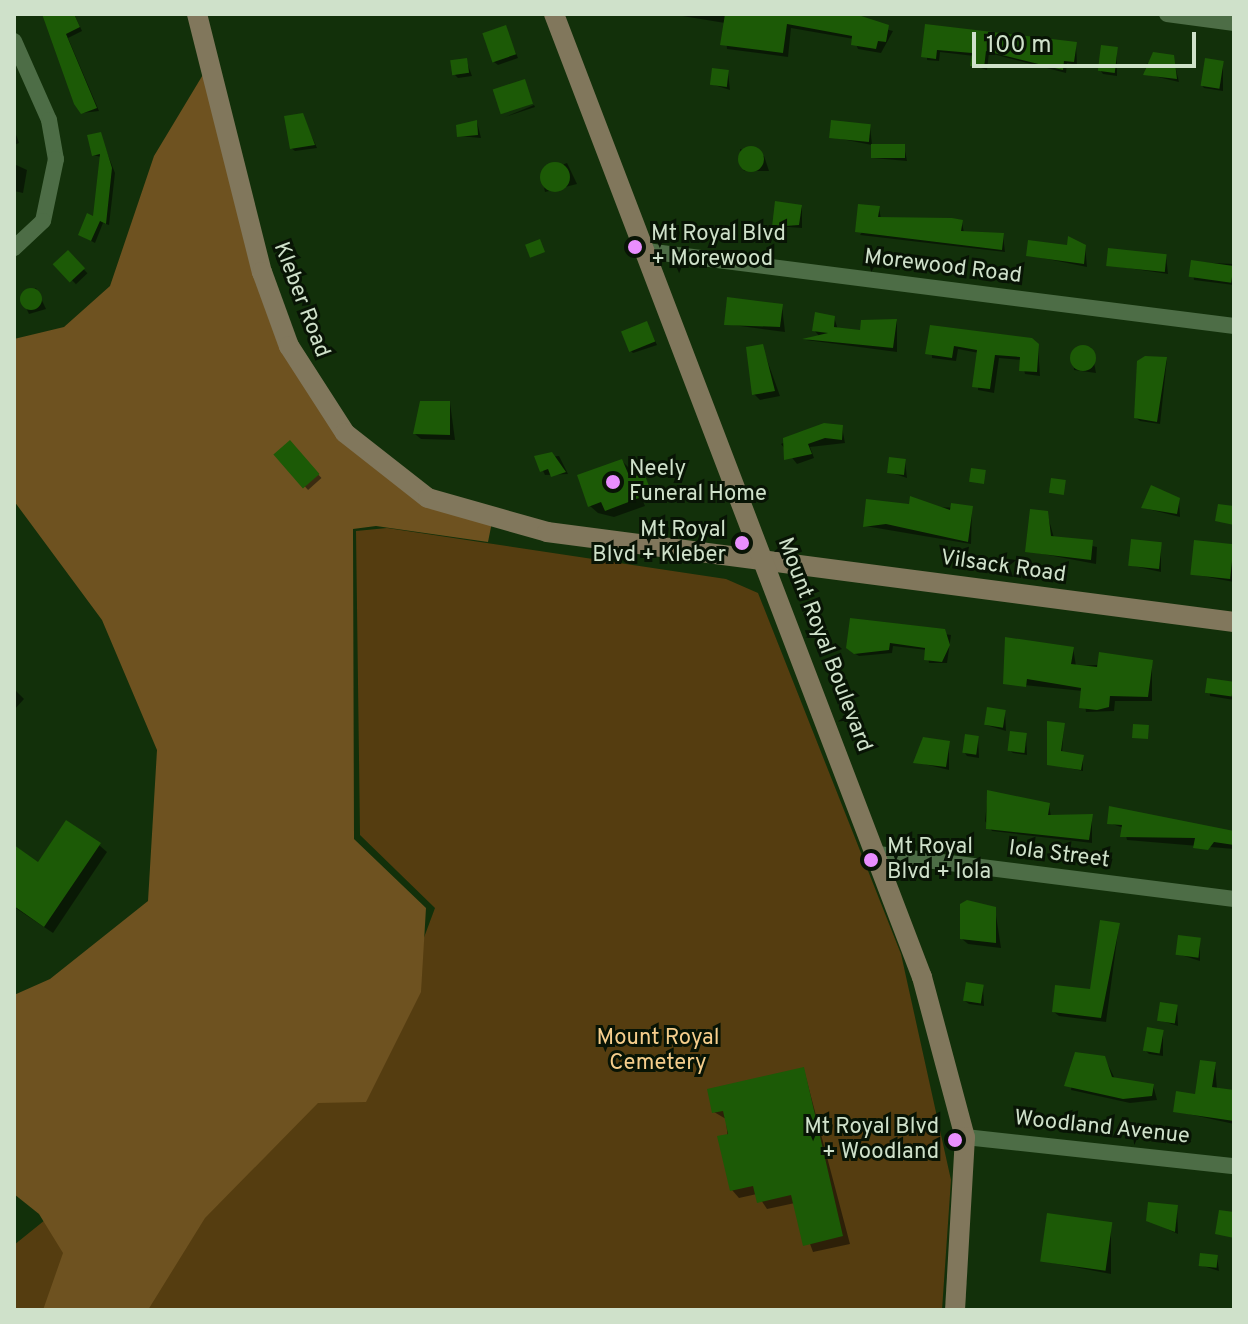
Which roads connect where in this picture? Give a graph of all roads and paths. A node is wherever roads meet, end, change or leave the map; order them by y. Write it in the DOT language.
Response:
graph roads {
  1 [pos="197,14"];
  2 [pos="554,14"];
  3 [pos="1167,14"];
  4 [pos="1234,23"];
  5 [pos="14,41"];
  6 [pos="14,248"];
  7 [pos="646,251"];
  8 [pos="1234,326"];
  9 [pos="766,561"];
  10 [pos="1234,622"];
  11 [pos="878,854"];
  12 [pos="1234,899"];
  13 [pos="965,1137"];
  14 [pos="1234,1166"];
  15 [pos="955,1310"];
  1 -- 9 [label="main road, Kleber Road"];
  2 -- 7 [label="main road, Mount Royal Boulevard"];
  3 -- 4 [label="street"];
  5 -- 6 [label="street"];
  7 -- 8 [label="street, Morewood Road"];
  7 -- 9 [label="main road, Mount Royal Boulevard"];
  9 -- 10 [label="main road, Vilsack Road"];
  9 -- 11 [label="main road, Mount Royal Boulevard"];
  11 -- 12 [label="street, Iola Street"];
  11 -- 13 [label="main road, Mount Royal Boulevard"];
  13 -- 14 [label="street, Woodland Avenue"];
  13 -- 15 [label="main road, Mount Royal Boulevard"];
}
